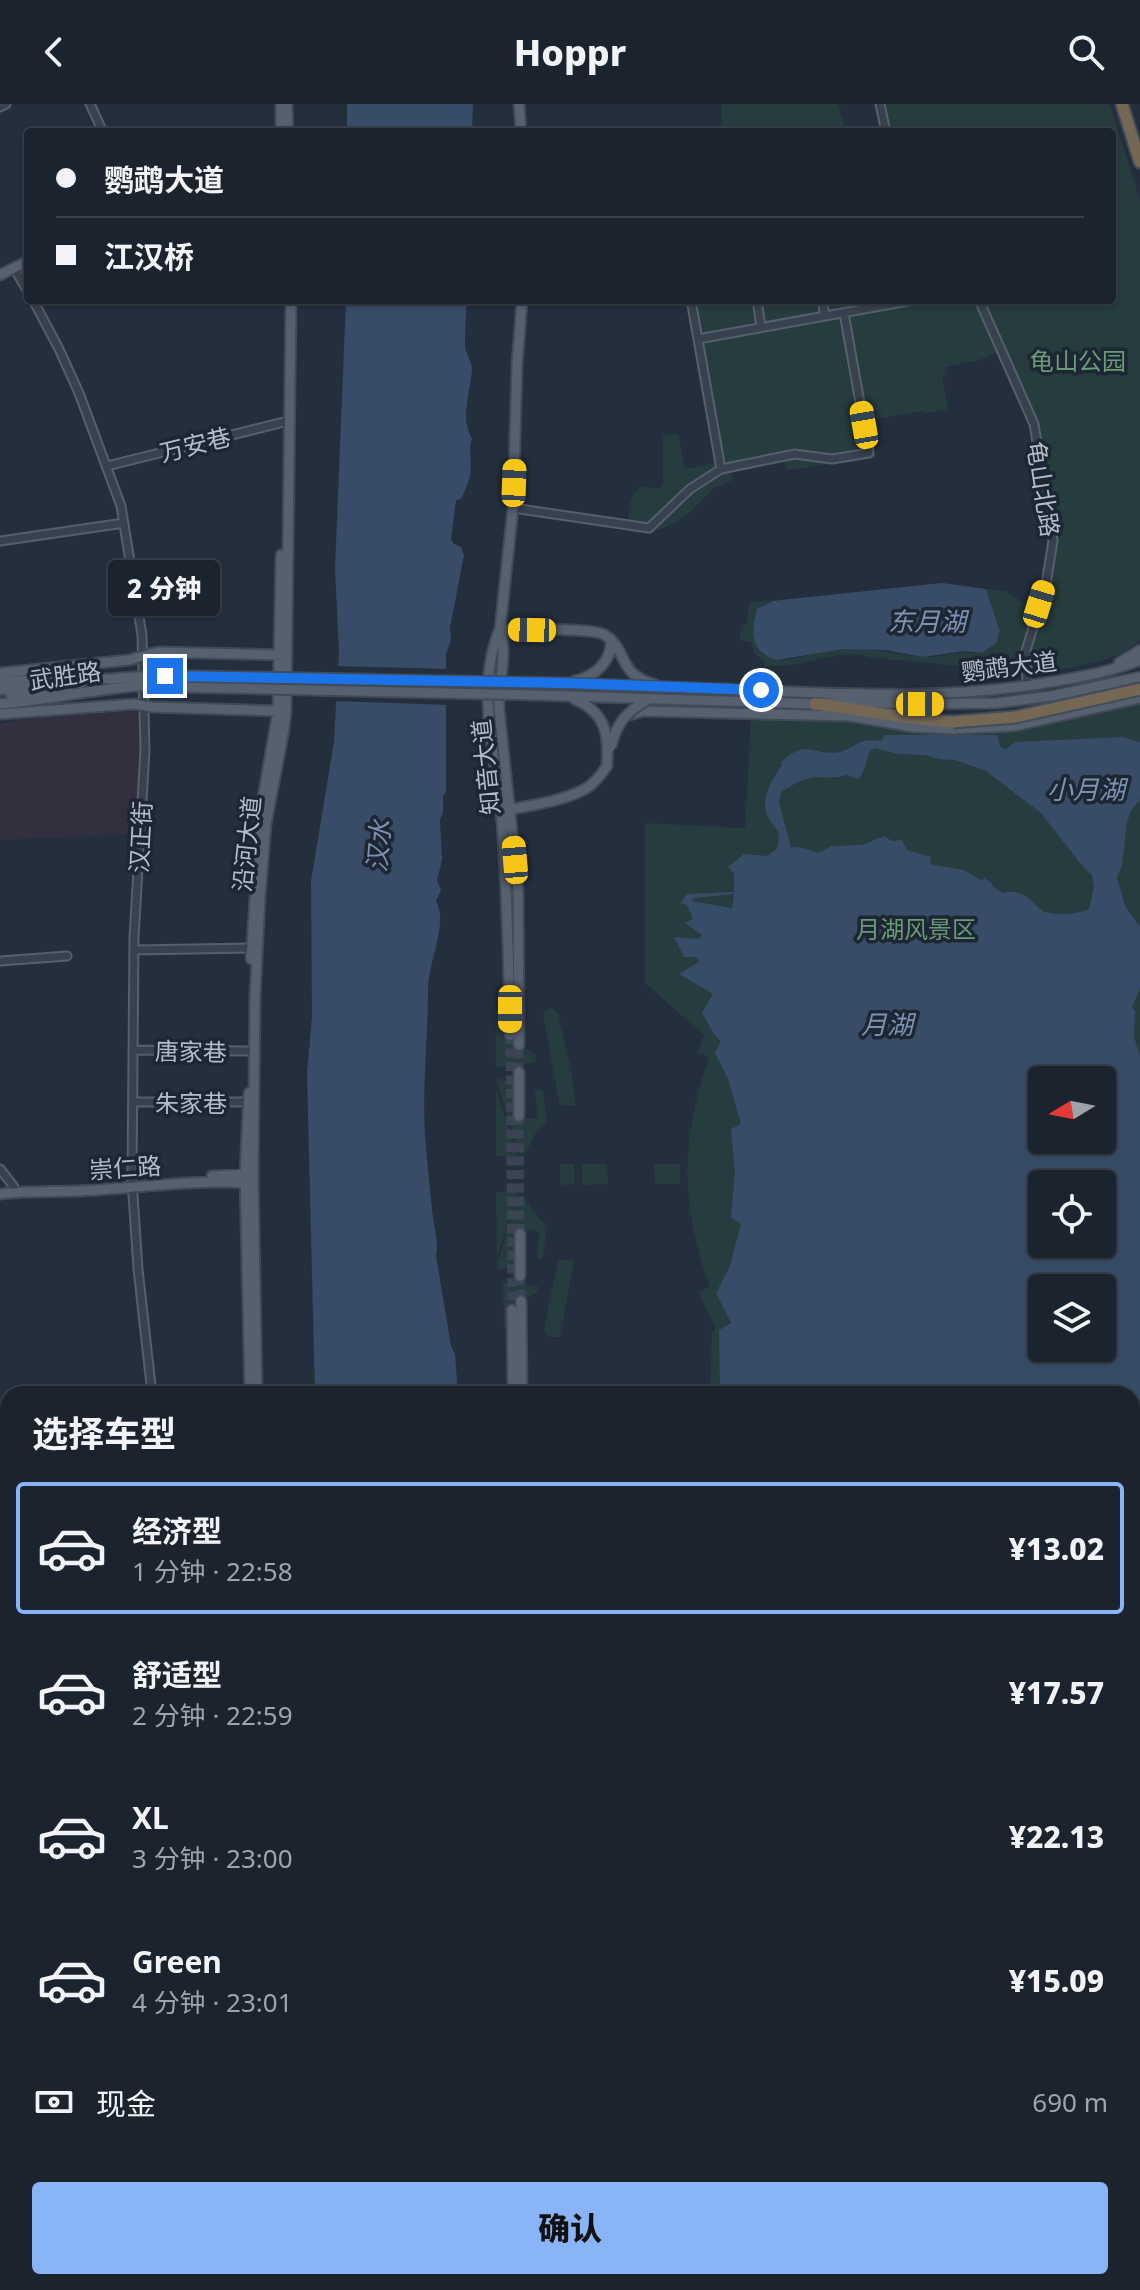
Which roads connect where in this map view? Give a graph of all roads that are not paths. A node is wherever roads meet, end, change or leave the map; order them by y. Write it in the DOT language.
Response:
graph roads {
  1 [pos="6,104"];
  2 [pos="90,104"];
  3 [pos="281,104"];
  4 [pos="287,104"];
  5 [pos="519,104"];
  6 [pos="880,104"];
  7 [pos="1122,104"];
  8 [pos="1129,104"];
  9 [pos="0,107"];
  10 [pos="101,128"];
  11 [pos="281,128"];
  12 [pos="288,128"];
  13 [pos="521,128"];
  14 [pos="884,128"];
  15 [pos="1140,140"];
  16 [pos="1140,162"];
  17 [pos="24,263"];
  18 [pos="14,268"];
  19 [pos="0,275"];
  20 [pos="24,285"];
  21 [pos="35,304"];
  22 [pos="288,304"];
  23 [pos="288,304"];
  24 [pos="522,304"];
  25 [pos="692,304"];
  26 [pos="758,304"];
  27 [pos="823,304"];
  28 [pos="892,304"];
  29 [pos="981,304"];
  30 [pos="844,313"];
  31 [pos="825,316"];
  32 [pos="761,327"];
  33 [pos="698,339"];
  34 [pos="284,422"];
  35 [pos="107,466"];
  36 [pos="721,469"];
  37 [pos="513,508"];
  38 [pos="124,523"];
  39 [pos="0,541"];
  40 [pos="500,629"];
  41 [pos="611,640"];
  42 [pos="1140,650"];
  43 [pos="143,655"];
  44 [pos="284,655"];
  45 [pos="1140,660"];
  46 [pos="0,673"];
  47 [pos="1101,673"];
  48 [pos="1140,677"];
  49 [pos="5,682"];
  50 [pos="136,682"];
  51 [pos="564,683"];
  52 [pos="109,684"];
  53 [pos="659,686"];
  54 [pos="1027,686"];
  55 [pos="77,687"];
  56 [pos="1140,689"];
  57 [pos="0,690"];
  58 [pos="0,696"];
  59 [pos="565,696"];
  60 [pos="650,698"];
  61 [pos="1140,698"];
  62 [pos="815,704"];
  63 [pos="143,706"];
  64 [pos="0,709"];
  65 [pos="282,711"];
  66 [pos="623,719"];
  67 [pos="607,766"];
  68 [pos="506,810"];
  69 [pos="251,948"];
  70 [pos="134,950"];
  71 [pos="67,956"];
  72 [pos="0,961"];
  73 [pos="510,1035"];
  74 [pos="519,1045"];
  75 [pos="133,1050"];
  76 [pos="249,1051"];
  77 [pos="519,1072"];
  78 [pos="133,1102"];
  79 [pos="248,1102"];
  80 [pos="519,1116"];
  81 [pos="247,1160"];
  82 [pos="0,1169"];
  83 [pos="222,1179"];
  84 [pos="249,1179"];
  85 [pos="133,1183"];
  86 [pos="14,1187"];
  87 [pos="0,1191"];
  88 [pos="246,1197"];
  89 [pos="520,1234"];
  90 [pos="520,1276"];
  91 [pos="521,1301"];
  92 [pos="512,1310"];
  93 [pos="151,1386"];
  94 [pos="250,1386"];
  95 [pos="257,1386"];
  96 [pos="513,1386"];
  97 [pos="522,1386"];
  1 -- 9 [label="street"];
  2 -- 10 [label="street"];
  3 -- 11 [label="main road"];
  4 -- 12 [label="main road"];
  5 -- 13 [label="main road"];
  6 -- 14 [label="street"];
  7 -- 16 [label="highway"];
  8 -- 15 [label="highway"];
  17 -- 18 [label="main road"];
  18 -- 19 [label="main road"];
  18 -- 20 [label="street"];
  21 -- 35 [label="street, 汉正街"];
  22 -- 34 [label="main road, 沿河大道"];
  23 -- 44 [label="main road, 沿河大道"];
  24 -- 37 [label="main road, 知音大道"];
  25 -- 33 [label="street"];
  26 -- 32 [label="street"];
  27 -- 31 [label="street"];
  28 -- 30 [label="street"];
  29 -- 54 [label="street, 龟山北路"];
  30 -- 31 [label="street"];
  30 -- 36 [label="street"];
  31 -- 32 [label="street"];
  32 -- 33 [label="street"];
  33 -- 36 [label="street"];
  34 -- 35 [label="street, 万安巷"];
  34 -- 44 [label="main road, 沿河大道"];
  35 -- 38 [label="street, 汉正街"];
  36 -- 37 [label="street"];
  37 -- 40 [label="main road, 知音大道"];
  38 -- 39 [label="street"];
  38 -- 43 [label="street, 汉正街"];
  40 -- 41 [label="main road"];
  40 -- 68 [label="main road, 知音大道"];
  41 -- 51 [label="main road, bridge"];
  41 -- 53 [label="main road"];
  42 -- 47 [label="main road"];
  43 -- 44 [label="main road"];
  43 -- 46 [label="main road"];
  43 -- 63 [label="street, 汉正街"];
  44 -- 65 [label="main road, 沿河大道"];
  45 -- 47 [label="main road"];
  47 -- 54 [label="main road, 鹦鹉大道"];
  48 -- 62 [label="main road, 鹦鹉大道"];
  49 -- 52 [label="main road, 武胜路"];
  50 -- 51 [label="main road, 鹦鹉大道, bridge"];
  50 -- 52 [label="main road, 武胜路"];
  50 -- 59 [label="main road, 鹦鹉大道, bridge"];
  51 -- 53 [label="main road, 鹦鹉大道, bridge"];
  52 -- 55 [label="main road"];
  52 -- 64 [label="main road, 武胜路"];
  53 -- 54 [label="main road, 鹦鹉大道, bridge"];
  55 -- 57 [label="main road"];
  55 -- 58 [label="main road"];
  56 -- 62 [label="highway, bridge"];
  59 -- 60 [label="main road, 鹦鹉大道, bridge"];
  59 -- 67 [label="main road, bridge"];
  60 -- 62 [label="main road, 鹦鹉大道, bridge"];
  60 -- 66 [label="main road, bridge"];
  61 -- 66 [label="main road"];
  63 -- 64 [label="main road"];
  63 -- 65 [label="main road"];
  63 -- 70 [label="street, 汉正街"];
  65 -- 69 [label="main road, 沿河大道"];
  65 -- 84 [label="main road, 沿河大道"];
  66 -- 67 [label="main road, bridge"];
  67 -- 68 [label="main road"];
  68 -- 73 [label="main road, 知音大道"];
  68 -- 74 [label="main road, 知音大道"];
  69 -- 70 [label="street"];
  69 -- 76 [label="main road, 沿河大道"];
  70 -- 75 [label="street, 汉正街"];
  71 -- 72 [label="street"];
  75 -- 76 [label="street, 唐家巷"];
  75 -- 78 [label="street, 汉正街"];
  76 -- 79 [label="main road, 沿河大道"];
  77 -- 80 [label="main road"];
  78 -- 79 [label="street, 朱家巷"];
  78 -- 85 [label="street, 汉正街"];
  79 -- 81 [label="main road, 沿河大道"];
  81 -- 83 [label="main road"];
  81 -- 84 [label="main road, 沿河大道"];
  82 -- 86 [label="street"];
  83 -- 84 [label="main road, 崇仁路"];
  83 -- 85 [label="main road, 崇仁路"];
  83 -- 88 [label="main road"];
  84 -- 88 [label="main road, 沿河大道"];
  84 -- 95 [label="main road, 沿河大道"];
  85 -- 86 [label="main road, 崇仁路"];
  85 -- 87 [label="main road, 崇仁路"];
  85 -- 93 [label="street, 汉正街"];
  86 -- 87 [label="main road, 崇仁路"];
  88 -- 94 [label="main road, 沿河大道"];
  89 -- 90 [label="main road"];
  91 -- 97 [label="main road"];
  92 -- 96 [label="main road"];
}
